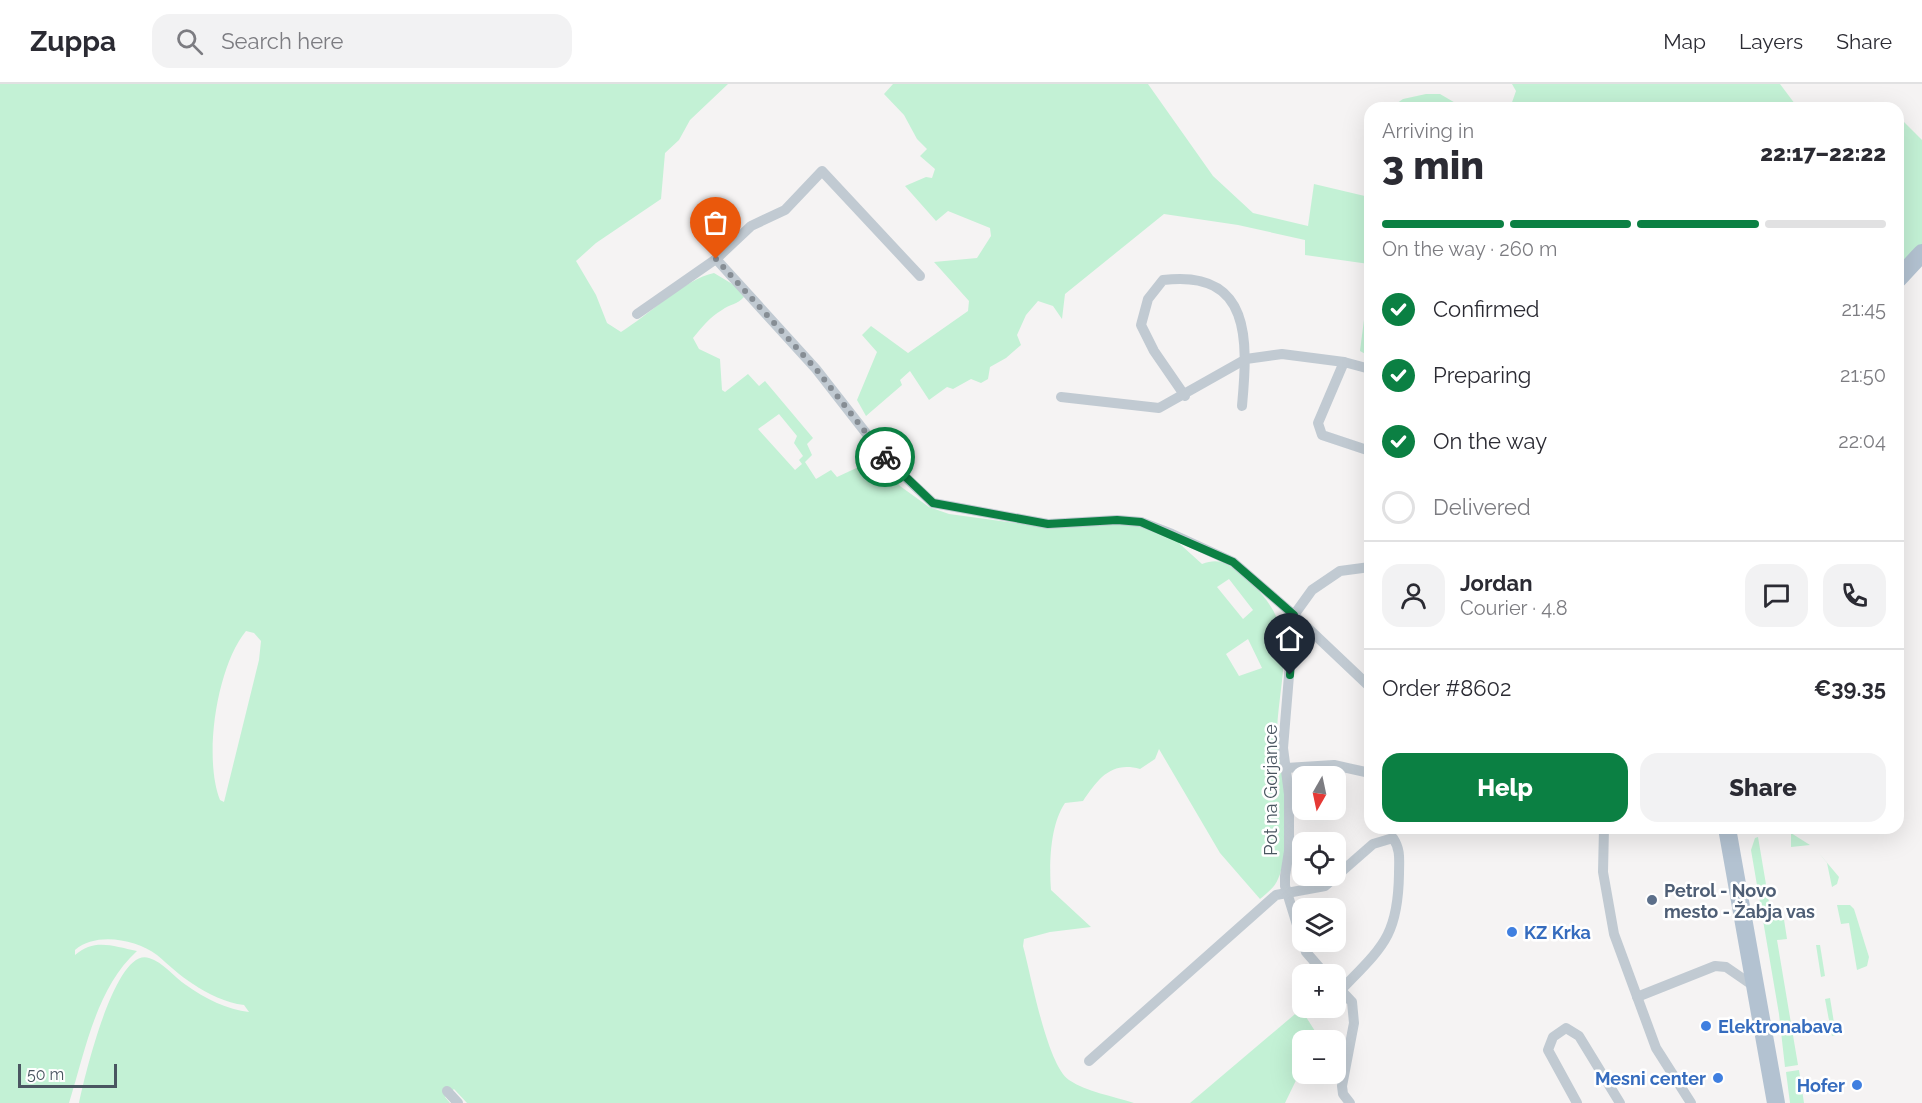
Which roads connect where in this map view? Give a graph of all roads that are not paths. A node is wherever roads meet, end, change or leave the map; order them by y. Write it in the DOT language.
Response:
graph roads {
  1 [pos="1922,253"];
  2 [pos="716,259"];
  3 [pos="1904,272"];
  4 [pos="920,276"];
  5 [pos="637,315"];
  6 [pos="1246,359"];
  7 [pos="1344,362"];
  8 [pos="1364,367"];
  9 [pos="1185,396"];
  10 [pos="1061,397"];
  11 [pos="1242,406"];
  12 [pos="1364,449"];
  13 [pos="1364,568"];
  14 [pos="1294,615"];
  15 [pos="1364,681"];
  16 [pos="1286,768"];
  17 [pos="1364,772"];
  18 [pos="1604,834"];
  19 [pos="1728,834"];
  20 [pos="1288,892"];
  21 [pos="1292,906"];
  22 [pos="1306,952"];
  23 [pos="1316,964"];
  24 [pos="1346,980"];
  25 [pos="1756,987"];
  26 [pos="1346,996"];
  27 [pos="1637,997"];
  28 [pos="1089,1061"];
  29 [pos="447,1091"];
  30 [pos="458,1103"];
  31 [pos="1350,1103"];
  32 [pos="1577,1103"];
  33 [pos="1620,1103"];
  34 [pos="1691,1103"];
  35 [pos="1776,1103"];
  1 -- 3 [label="main road"];
  2 -- 4 [label="street"];
  2 -- 5 [label="street"];
  2 -- 14 [label="street"];
  6 -- 7 [label="street"];
  6 -- 9 [label="street"];
  6 -- 9 [label="street"];
  6 -- 11 [label="street"];
  7 -- 8 [label="street"];
  7 -- 12 [label="street"];
  9 -- 10 [label="street"];
  13 -- 14 [label="street"];
  14 -- 15 [label="street"];
  14 -- 16 [label="street, Pot na Gorjance"];
  16 -- 17 [label="street"];
  16 -- 20 [label="street, Pot na Gorjance"];
  18 -- 27 [label="street"];
  19 -- 25 [label="main road"];
  20 -- 21 [label="street, Pot na Gorjance"];
  20 -- 24 [label="street"];
  20 -- 28 [label="street"];
  22 -- 23 [label="street, Pot na Gorjance"];
  25 -- 27 [label="street"];
  25 -- 35 [label="main road"];
  26 -- 31 [label="street"];
  27 -- 34 [label="street"];
  29 -- 30 [label="street"];
  32 -- 33 [label="street"];
}
